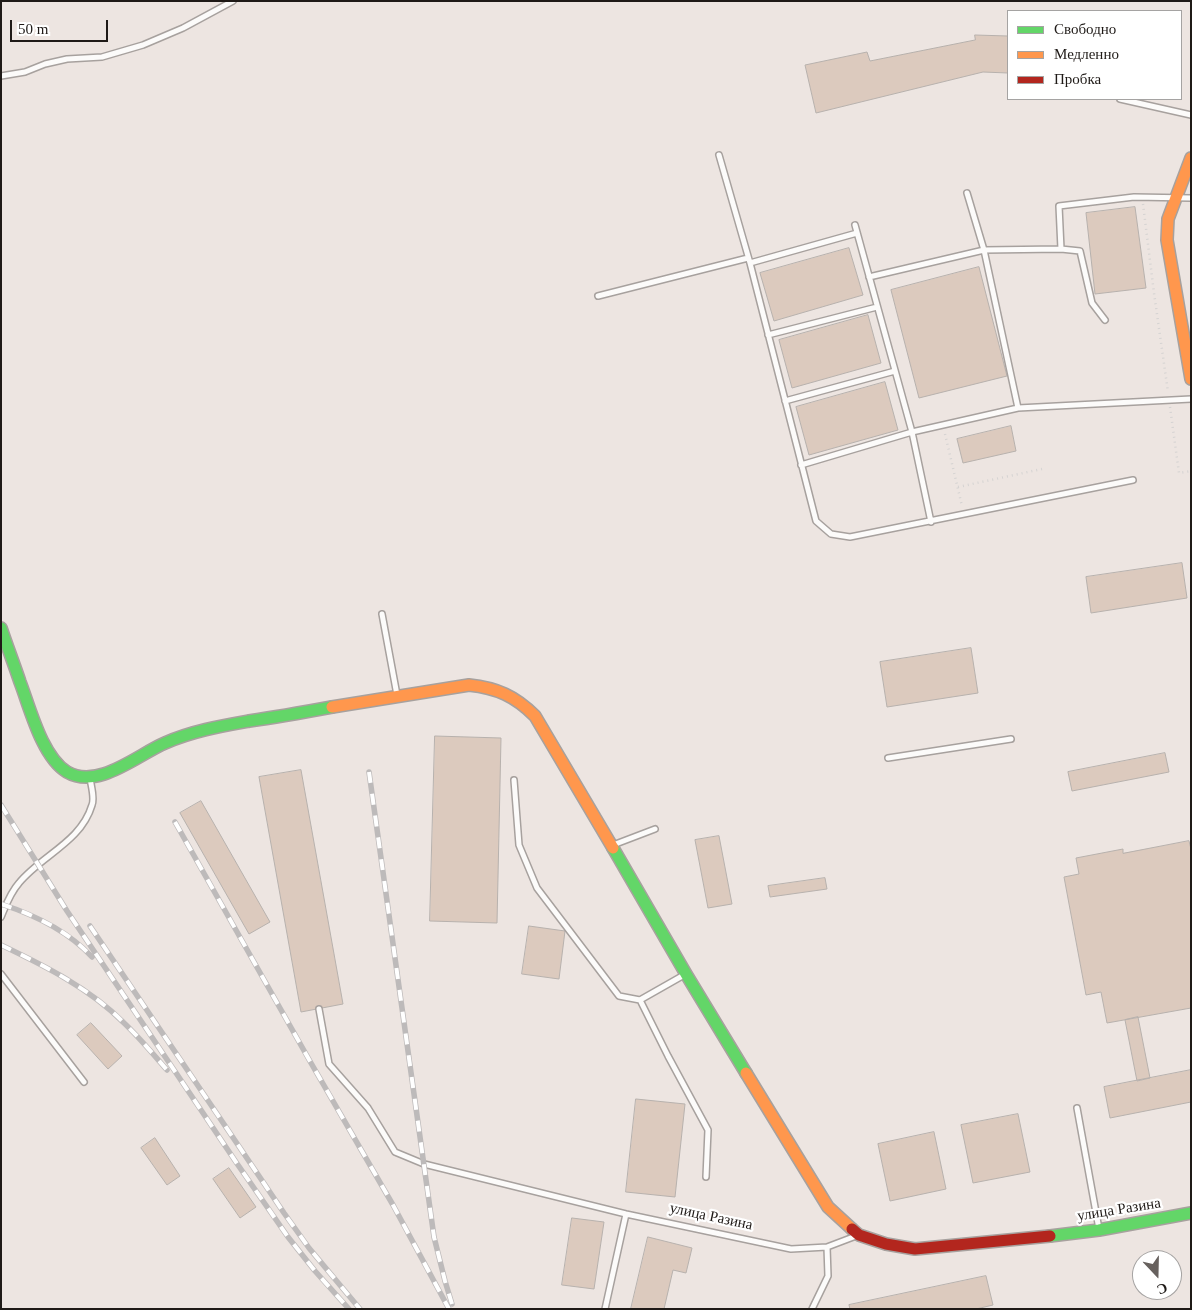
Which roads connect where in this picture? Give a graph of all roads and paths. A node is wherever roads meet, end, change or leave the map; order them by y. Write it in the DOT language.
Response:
graph roads {
  1 [pos="233,1"];
  2 [pos="1,76"];
  3 [pos="1124,100"];
  4 [pos="1191,115"];
  5 [pos="720,155"];
  6 [pos="1191,158"];
  7 [pos="967,193"];
  8 [pos="1142,197"];
  9 [pos="1176,197"];
  10 [pos="1191,198"];
  11 [pos="855,225"];
  12 [pos="857,233"];
  13 [pos="1061,249"];
  14 [pos="984,250"];
  15 [pos="749,261"];
  16 [pos="869,277"];
  17 [pos="598,296"];
  18 [pos="877,307"];
  19 [pos="1105,320"];
  20 [pos="768,335"];
  21 [pos="895,371"];
  22 [pos="1191,379"];
  23 [pos="1191,399"];
  24 [pos="1169,400"];
  25 [pos="785,401"];
  26 [pos="1018,408"];
  27 [pos="943,424"];
  28 [pos="912,432"];
  29 [pos="801,465"];
  30 [pos="1042,469"];
  31 [pos="1191,471"];
  32 [pos="1133,480"];
  33 [pos="958,487"];
  34 [pos="964,515"];
  35 [pos="931,522"];
  36 [pos="382,614"];
  37 [pos="1,628"];
  38 [pos="397,696"];
  39 [pos="1011,739"];
  40 [pos="888,758"];
  41 [pos="90,778"];
  42 [pos="514,780"];
  43 [pos="655,829"];
  44 [pos="611,846"];
  45 [pos="1,917"];
  46 [pos="1,974"];
  47 [pos="686,974"];
  48 [pos="640,1000"];
  49 [pos="319,1008"];
  50 [pos="84,1082"];
  51 [pos="1077,1108"];
  52 [pos="706,1177"];
  53 [pos="1191,1213"];
  54 [pos="626,1214"];
  55 [pos="1099,1230"];
  56 [pos="859,1235"];
  57 [pos="827,1247"];
  58 [pos="606,1309"];
  59 [pos="812,1309"];
  1 -- 2 [label="lane"];
  3 -- 4 [label="lane"];
  5 -- 15 [label="lane"];
  6 -- 9 [label="street"];
  7 -- 14 [label="lane"];
  8 -- 9 [label="lane"];
  8 -- 13 [label="lane"];
  8 -- 24 [label="path"];
  9 -- 10 [label="lane"];
  9 -- 22 [label="street"];
  11 -- 12 [label="lane"];
  12 -- 15 [label="lane"];
  12 -- 16 [label="lane"];
  13 -- 14 [label="lane"];
  13 -- 19 [label="lane"];
  14 -- 16 [label="lane"];
  14 -- 26 [label="lane"];
  15 -- 17 [label="lane"];
  15 -- 20 [label="lane"];
  16 -- 18 [label="lane"];
  18 -- 20 [label="lane"];
  18 -- 21 [label="lane"];
  20 -- 25 [label="lane"];
  21 -- 25 [label="lane"];
  21 -- 28 [label="lane"];
  23 -- 24 [label="lane"];
  24 -- 26 [label="lane"];
  24 -- 31 [label="path"];
  25 -- 29 [label="lane"];
  26 -- 27 [label="lane"];
  27 -- 28 [label="lane"];
  27 -- 33 [label="path"];
  28 -- 29 [label="lane"];
  28 -- 35 [label="lane"];
  29 -- 35 [label="lane"];
  30 -- 33 [label="path"];
  32 -- 34 [label="lane"];
  33 -- 34 [label="path"];
  34 -- 35 [label="lane"];
  36 -- 38 [label="lane"];
  37 -- 41 [label="street"];
  38 -- 41 [label="street"];
  38 -- 44 [label="street"];
  39 -- 40 [label="lane"];
  41 -- 45 [label="lane"];
  42 -- 48 [label="lane"];
  43 -- 44 [label="lane"];
  44 -- 47 [label="street"];
  46 -- 50 [label="lane"];
  47 -- 48 [label="lane"];
  47 -- 56 [label="street"];
  48 -- 52 [label="lane"];
  49 -- 54 [label="lane, улица Разина"];
  51 -- 55 [label="lane"];
  53 -- 55 [label="street, улица Разина"];
  54 -- 57 [label="lane, улица Разина"];
  54 -- 58 [label="lane"];
  55 -- 56 [label="street, улица Разина"];
  56 -- 57 [label="lane, улица Разина"];
  57 -- 59 [label="lane"];
}
